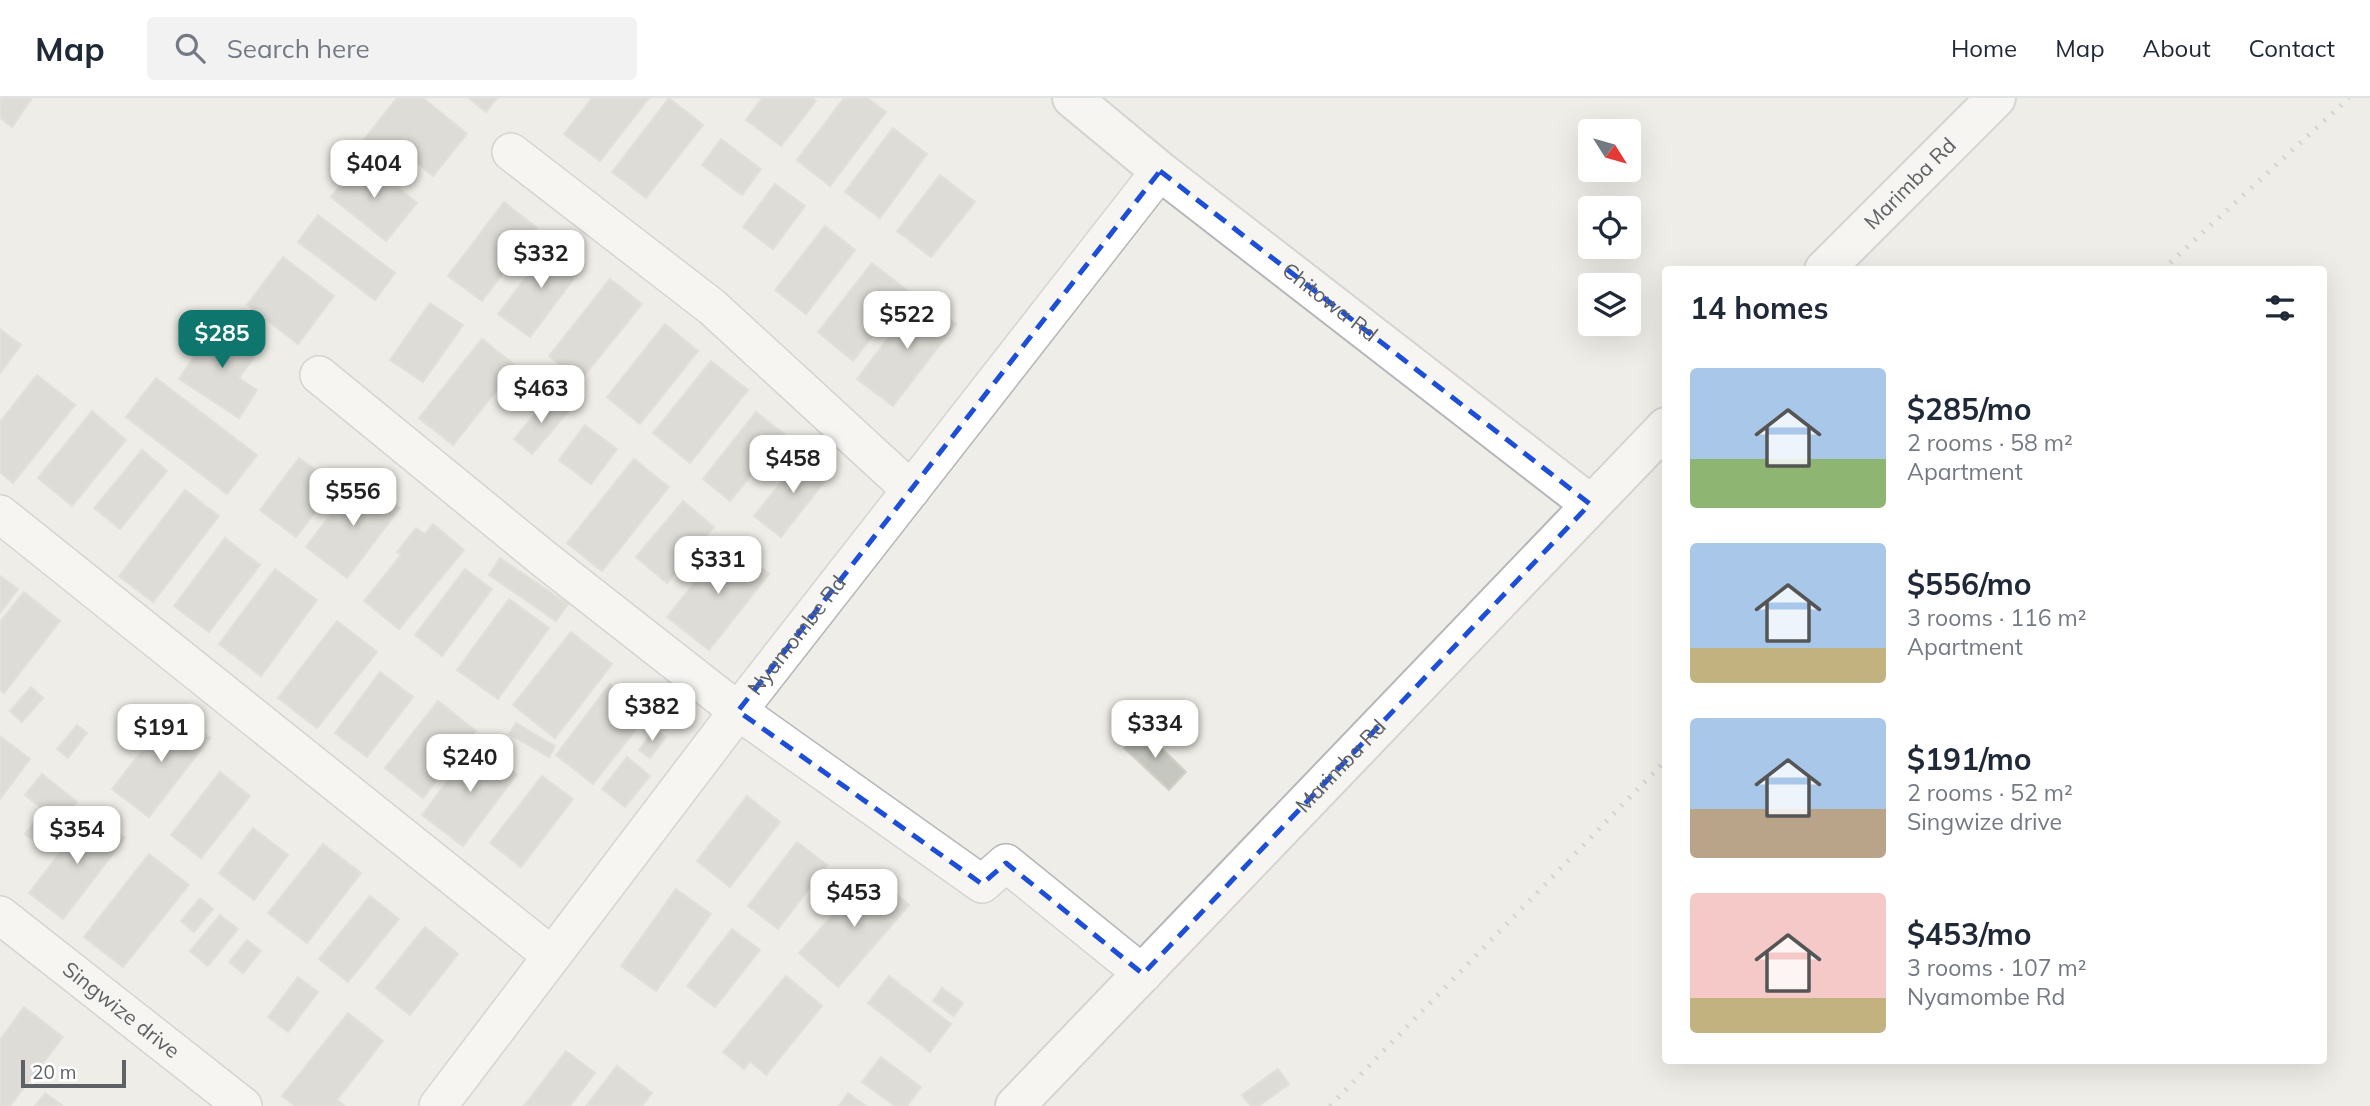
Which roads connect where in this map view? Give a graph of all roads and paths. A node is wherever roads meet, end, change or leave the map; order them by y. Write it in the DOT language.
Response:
graph roads {
  1 [pos="1072,98"];
  2 [pos="1996,98"];
  3 [pos="511,152"];
  4 [pos="1160,171"];
  5 [pos="1828,266"];
  6 [pos="319,375"];
  7 [pos="1662,431"];
  8 [pos="911,490"];
  9 [pos="1590,504"];
  10 [pos="0,514"];
  11 [pos="738,711"];
  12 [pos="0,915"];
  13 [pos="552,956"];
  14 [pos="1143,974"];
  15 [pos="243,1106"];
  16 [pos="438,1106"];
  17 [pos="1015,1106"];
  1 -- 4 [label="street, Chitowa Rd"];
  2 -- 5 [label="street, Marimba Rd"];
  3 -- 8 [label="street"];
  4 -- 8 [label="street, Nyamombe Rd"];
  4 -- 9 [label="street, Chitowa Rd"];
  6 -- 11 [label="street"];
  7 -- 9 [label="street, Marimba Rd"];
  8 -- 11 [label="street, Nyamombe Rd"];
  9 -- 14 [label="street, Marimba Rd"];
  10 -- 13 [label="street"];
  11 -- 13 [label="street, Nyamombe Rd"];
  11 -- 14 [label="street"];
  12 -- 15 [label="street, Singwize drive"];
  13 -- 16 [label="street, Nyamombe Rd"];
  14 -- 17 [label="street, Marimba Rd"];
}
